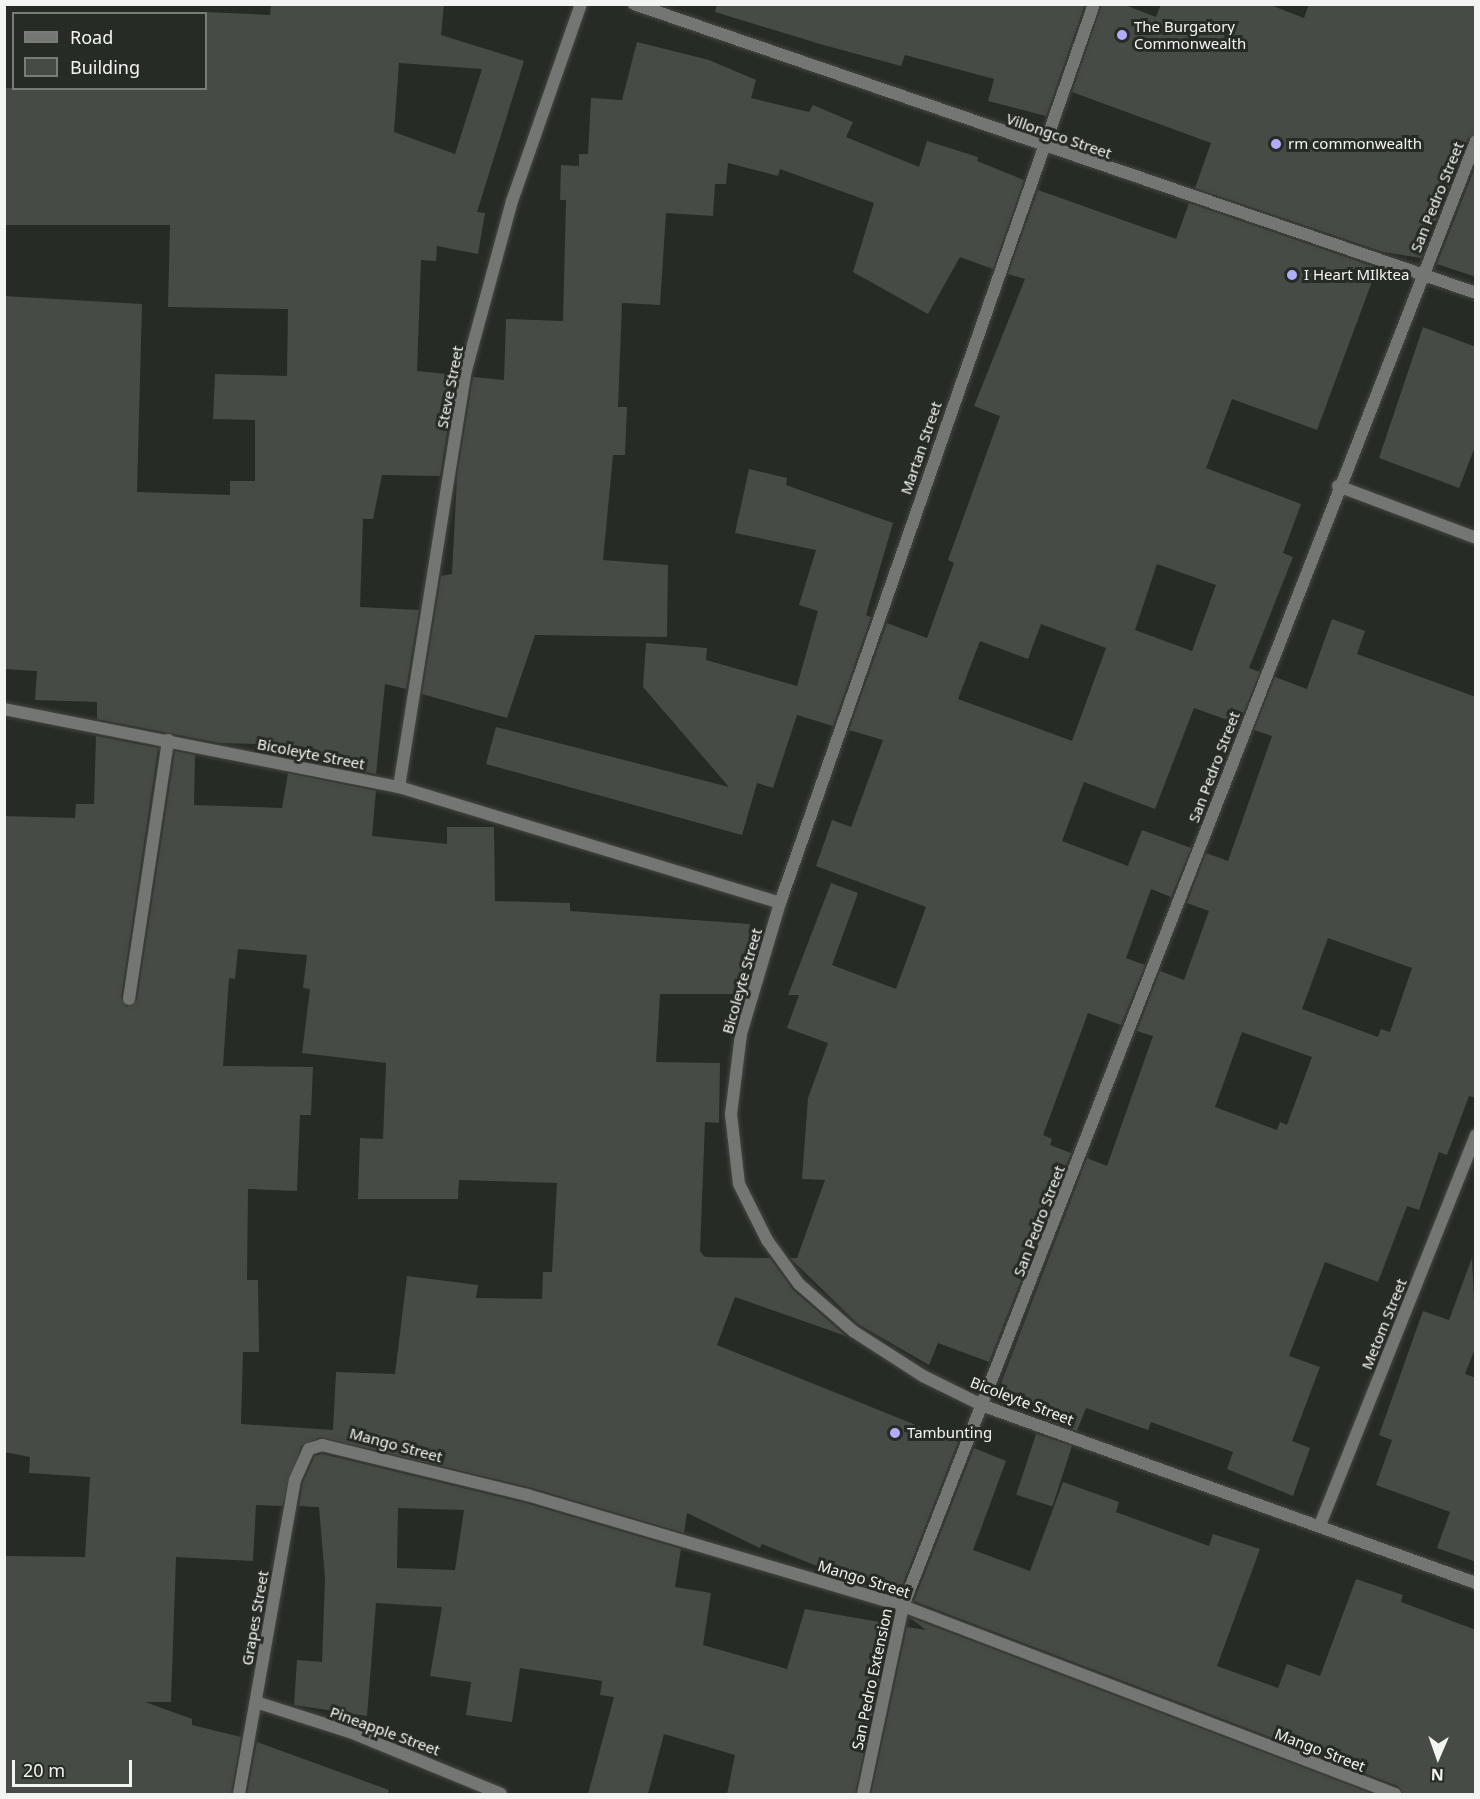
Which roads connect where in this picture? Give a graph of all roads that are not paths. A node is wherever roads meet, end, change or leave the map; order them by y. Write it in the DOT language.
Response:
graph roads {
  1 [pos="582,4"];
  2 [pos="633,4"];
  3 [pos="1094,4"];
  4 [pos="1476,141"];
  5 [pos="1042,147"];
  6 [pos="1423,275"];
  7 [pos="1476,293"];
  8 [pos="1338,486"];
  9 [pos="1476,538"];
  10 [pos="4,709"];
  11 [pos="168,740"];
  12 [pos="399,787"];
  13 [pos="780,903"];
  14 [pos="129,999"];
  15 [pos="1476,1135"];
  16 [pos="984,1406"];
  17 [pos="309,1449"];
  18 [pos="1320,1525"];
  19 [pos="1476,1584"];
  20 [pos="903,1606"];
  21 [pos="256,1702"];
  22 [pos="239,1794"];
  23 [pos="501,1794"];
  24 [pos="863,1794"];
  25 [pos="1395,1794"];
  1 -- 12 [label="street, Steve Street"];
  2 -- 5 [label="street, Villongco Street"];
  3 -- 5 [label="street, Martan Street"];
  4 -- 6 [label="street, San Pedro Street"];
  5 -- 6 [label="street, Villongco Street"];
  5 -- 13 [label="street, Martan Street"];
  6 -- 7 [label="street, Villongco Street"];
  6 -- 8 [label="street, San Pedro Street"];
  8 -- 9 [label="street"];
  8 -- 16 [label="street, San Pedro Street"];
  10 -- 11 [label="street, Bicoleyte Street"];
  11 -- 12 [label="street, Bicoleyte Street"];
  11 -- 14 [label="street"];
  12 -- 13 [label="street, Bicoleyte Street"];
  13 -- 16 [label="street, Bicoleyte Street"];
  15 -- 18 [label="street, Metom Street"];
  16 -- 18 [label="street, Bicoleyte Street"];
  16 -- 20 [label="street, San Pedro Extension"];
  17 -- 20 [label="street, Mango Street"];
  17 -- 21 [label="street, Grapes Street"];
  18 -- 19 [label="street, Bicoleyte Street"];
  20 -- 24 [label="street, San Pedro Extension"];
  20 -- 25 [label="street, Mango Street"];
  21 -- 22 [label="street, Grapes Street"];
  21 -- 23 [label="street, Pineapple Street"];
}
